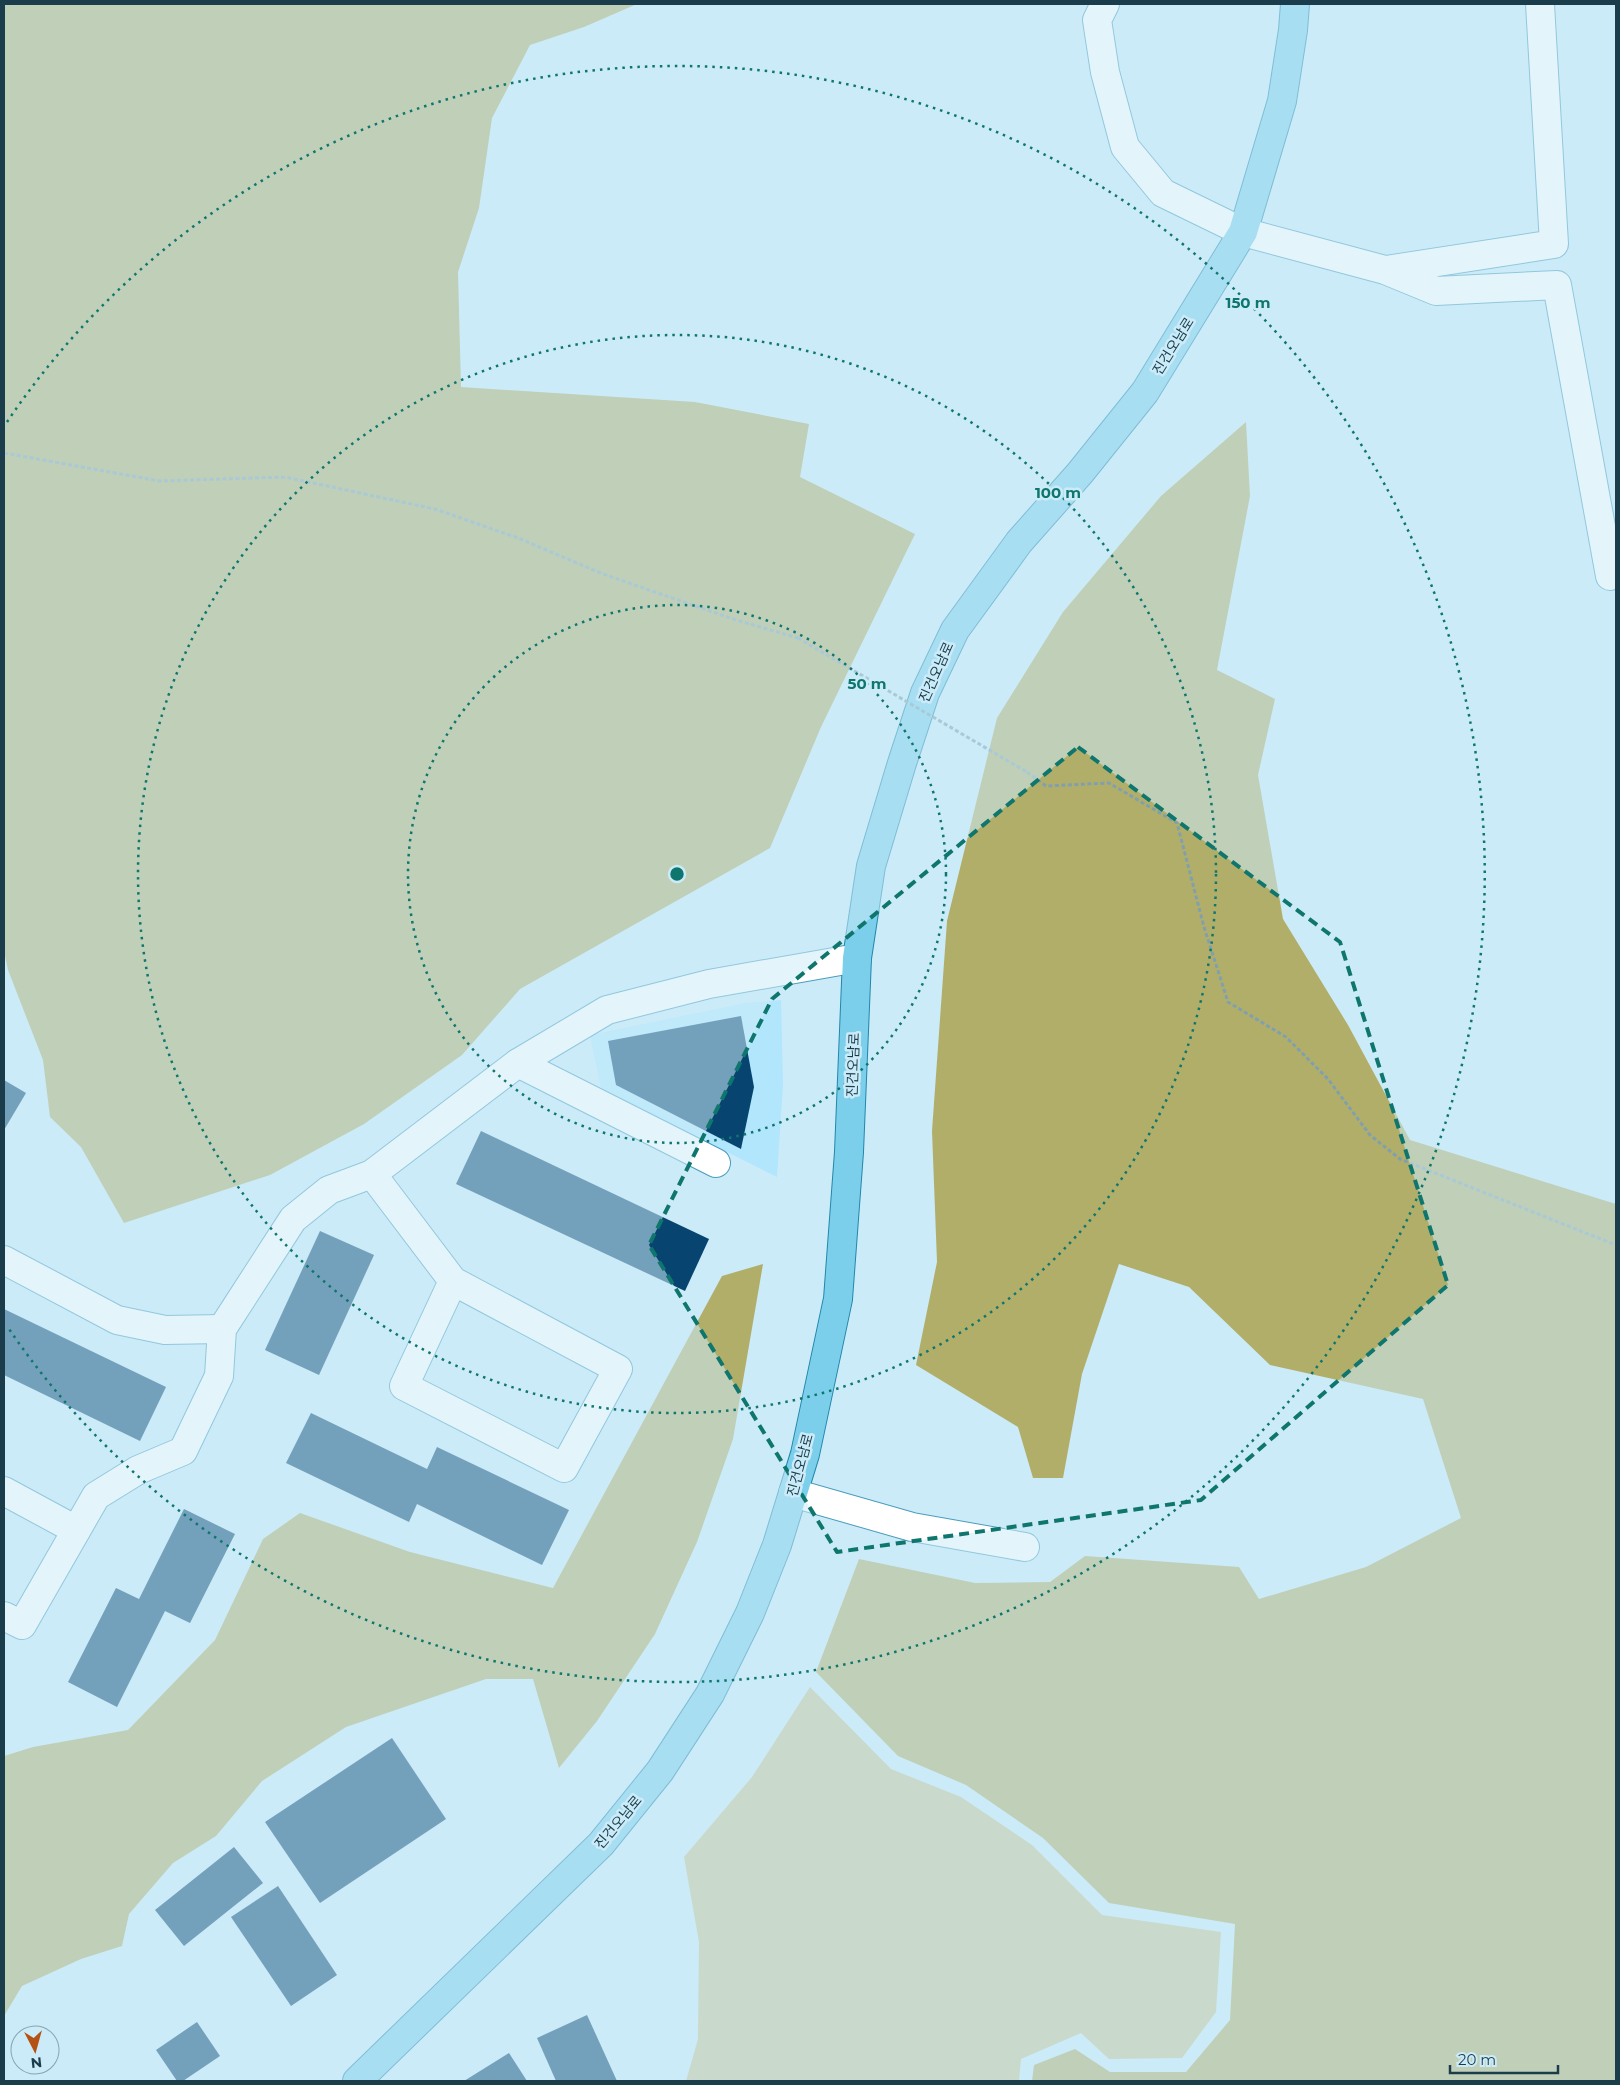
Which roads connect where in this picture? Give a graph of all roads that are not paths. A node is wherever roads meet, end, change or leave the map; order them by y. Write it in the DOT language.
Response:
graph roads {
  1 [pos="1105,4"];
  2 [pos="1295,4"];
  3 [pos="1540,4"];
  4 [pos="1243,232"];
  5 [pos="1385,270"];
  6 [pos="1610,576"];
  7 [pos="857,958"];
  8 [pos="518,1063"];
  9 [pos="716,1163"];
  10 [pos="372,1174"];
  11 [pos="4,1260"];
  12 [pos="453,1281"];
  13 [pos="222,1329"];
  14 [pos="4,1491"];
  15 [pos="793,1493"];
  16 [pos="76,1530"];
  17 [pos="1025,1547"];
  18 [pos="4,1616"];
  19 [pos="357,2081"];
  1 -- 4 [label="lane"];
  2 -- 4 [label="main road, 진건오남로"];
  3 -- 5 [label="lane"];
  4 -- 5 [label="lane"];
  4 -- 7 [label="main road, 진건오남로"];
  5 -- 6 [label="lane"];
  7 -- 8 [label="lane"];
  7 -- 15 [label="main road, 진건오남로"];
  8 -- 9 [label="lane"];
  8 -- 10 [label="lane"];
  10 -- 12 [label="lane"];
  10 -- 13 [label="lane"];
  11 -- 13 [label="lane"];
  12 -- 12 [label="lane"];
  13 -- 18 [label="lane"];
  14 -- 16 [label="lane"];
  15 -- 17 [label="lane"];
  15 -- 19 [label="main road, 진건오남로"];
}
